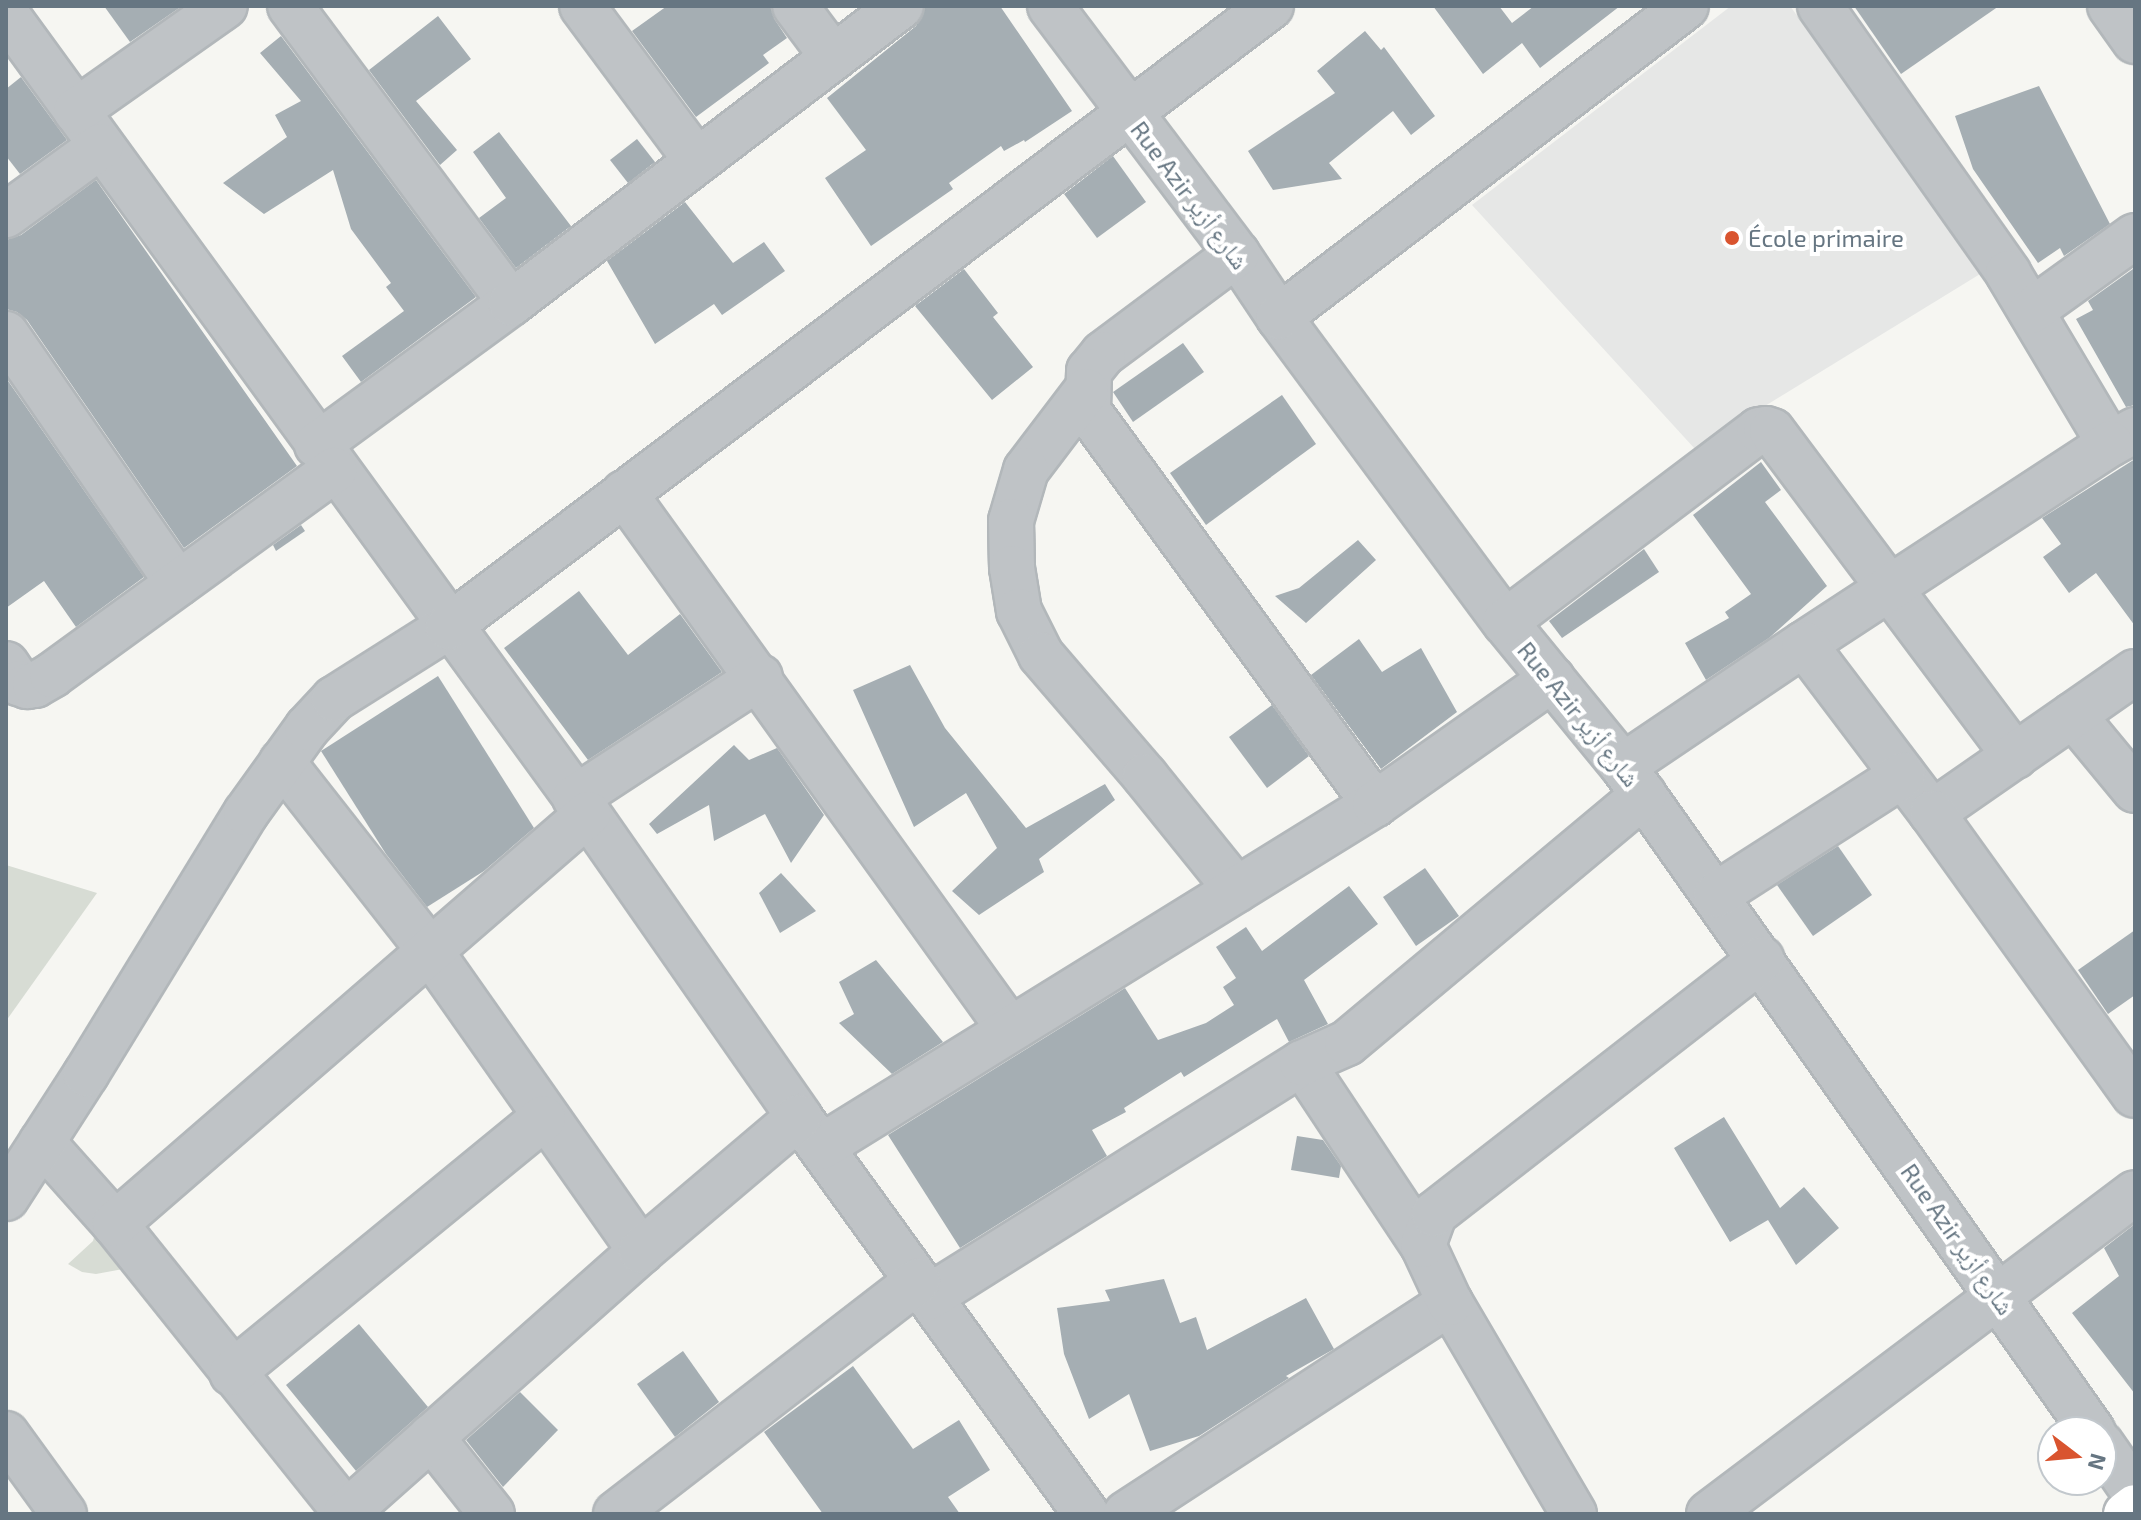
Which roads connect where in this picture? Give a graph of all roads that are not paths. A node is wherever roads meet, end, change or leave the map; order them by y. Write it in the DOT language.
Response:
graph roads {
  1 [pos="225,6"];
  2 [pos="290,6"];
  3 [pos="582,6"];
  4 [pos="795,6"];
  5 [pos="901,6"];
  6 [pos="1050,6"];
  7 [pos="1271,6"];
  8 [pos="1686,6"];
  9 [pos="1820,6"];
  10 [pos="2110,6"];
  11 [pos="6,14"];
  12 [pos="2135,41"];
  13 [pos="833,57"];
  14 [pos="76,111"];
  15 [pos="1129,113"];
  16 [pos="101,146"];
  17 [pos="697,161"];
  18 [pos="6,215"];
  19 [pos="2135,236"];
  20 [pos="1237,254"];
  21 [pos="511,303"];
  22 [pos="2031,311"];
  23 [pos="1279,317"];
  24 [pos="6,334"];
  25 [pos="1086,391"];
  26 [pos="2122,437"];
  27 [pos="326,457"];
  28 [pos="624,493"];
  29 [pos="178,583"];
  30 [pos="1890,590"];
  31 [pos="1505,622"];
  32 [pos="448,627"];
  33 [pos="1804,644"];
  34 [pos="6,664"];
  35 [pos="2135,672"];
  36 [pos="760,677"];
  37 [pos="1552,679"];
  38 [pos="2073,715"];
  39 [pos="2015,756"];
  40 [pos="282,762"];
  41 [pos="1903,775"];
  42 [pos="1634,780"];
  43 [pos="2135,790"];
  44 [pos="1375,804"];
  45 [pos="582,806"];
  46 [pos="1932,813"];
  47 [pos="1237,890"];
  48 [pos="1716,895"];
  49 [pos="430,951"];
  50 [pos="1761,959"];
  51 [pos="1008,1027"];
  52 [pos="1302,1063"];
  53 [pos="2135,1095"];
  54 [pos="543,1118"];
  55 [pos="810,1132"];
  56 [pos="42,1142"];
  57 [pos="2135,1193"];
  58 [pos="6,1198"];
  59 [pos="115,1224"];
  60 [pos="1423,1245"];
  61 [pos="641,1251"];
  62 [pos="923,1289"];
  63 [pos="1998,1295"];
  64 [pos="1450,1303"];
  65 [pos="232,1373"];
  66 [pos="2082,1416"];
  67 [pos="6,1434"];
  68 [pos="431,1437"];
  69 [pos="2117,1467"];
  70 [pos="2135,1493"];
  71 [pos="2135,1507"];
  72 [pos="64,1514"];
  73 [pos="347,1514"];
  74 [pos="492,1514"];
  75 [pos="616,1514"];
  76 [pos="1086,1514"];
  77 [pos="1126,1514"];
  78 [pos="1574,1514"];
  79 [pos="1709,1514"];
  80 [pos="2126,1514"];
  1 -- 14 [label="street"];
  2 -- 21 [label="street"];
  3 -- 17 [label="street"];
  4 -- 13 [label="street"];
  5 -- 13 [label="street"];
  6 -- 15 [label="street, Rue Azir شارع أزير"];
  7 -- 15 [label="street"];
  8 -- 23 [label="street"];
  9 -- 22 [label="street"];
  10 -- 12 [label="street"];
  11 -- 14 [label="street"];
  13 -- 17 [label="street"];
  14 -- 16 [label="street"];
  15 -- 20 [label="street, Rue Azir شارع أزير"];
  15 -- 28 [label="street"];
  16 -- 18 [label="street"];
  16 -- 27 [label="street"];
  17 -- 21 [label="street"];
  19 -- 22 [label="street"];
  20 -- 23 [label="street, Rue Azir شارع أزير"];
  20 -- 25 [label="street"];
  21 -- 27 [label="street"];
  22 -- 26 [label="street"];
  23 -- 31 [label="street, Rue Azir شارع أزير"];
  24 -- 29 [label="street"];
  25 -- 44 [label="street"];
  25 -- 47 [label="street"];
  26 -- 30 [label="street"];
  27 -- 29 [label="street"];
  27 -- 32 [label="street"];
  28 -- 32 [label="street"];
  28 -- 36 [label="street"];
  29 -- 34 [label="street"];
  30 -- 31 [label="street"];
  30 -- 33 [label="street"];
  30 -- 39 [label="street"];
  31 -- 37 [label="street, Rue Azir شارع أزير"];
  32 -- 40 [label="street"];
  32 -- 45 [label="street"];
  33 -- 41 [label="street"];
  33 -- 42 [label="street"];
  35 -- 38 [label="street"];
  36 -- 45 [label="street"];
  36 -- 51 [label="street"];
  37 -- 42 [label="street, Rue Azir شارع أزير"];
  37 -- 44 [label="street"];
  38 -- 39 [label="street"];
  38 -- 43 [label="street"];
  39 -- 46 [label="street"];
  40 -- 49 [label="street"];
  40 -- 56 [label="street"];
  41 -- 46 [label="street"];
  41 -- 48 [label="street"];
  42 -- 48 [label="street, Rue Azir شارع أزير"];
  42 -- 52 [label="street"];
  44 -- 47 [label="street"];
  45 -- 49 [label="street"];
  45 -- 55 [label="street"];
  46 -- 53 [label="street"];
  47 -- 51 [label="street"];
  48 -- 50 [label="street, Rue Azir شارع أزير"];
  49 -- 54 [label="street"];
  49 -- 59 [label="street"];
  50 -- 60 [label="street"];
  50 -- 63 [label="street, Rue Azir شارع أزير"];
  51 -- 55 [label="street"];
  52 -- 60 [label="street"];
  52 -- 62 [label="street"];
  54 -- 61 [label="street"];
  54 -- 65 [label="street"];
  55 -- 61 [label="street"];
  55 -- 62 [label="street"];
  56 -- 58 [label="street"];
  56 -- 59 [label="street"];
  57 -- 63 [label="street"];
  59 -- 65 [label="street"];
  60 -- 64 [label="street"];
  61 -- 68 [label="street"];
  62 -- 75 [label="street"];
  62 -- 76 [label="street"];
  63 -- 66 [label="street, Rue Azir شارع أزير"];
  63 -- 79 [label="street"];
  64 -- 77 [label="street"];
  64 -- 78 [label="street"];
  65 -- 73 [label="street"];
  67 -- 72 [label="street"];
  68 -- 73 [label="street"];
  68 -- 74 [label="street"];
  69 -- 70 [label="street"];
  71 -- 80 [label="main road"];
}
